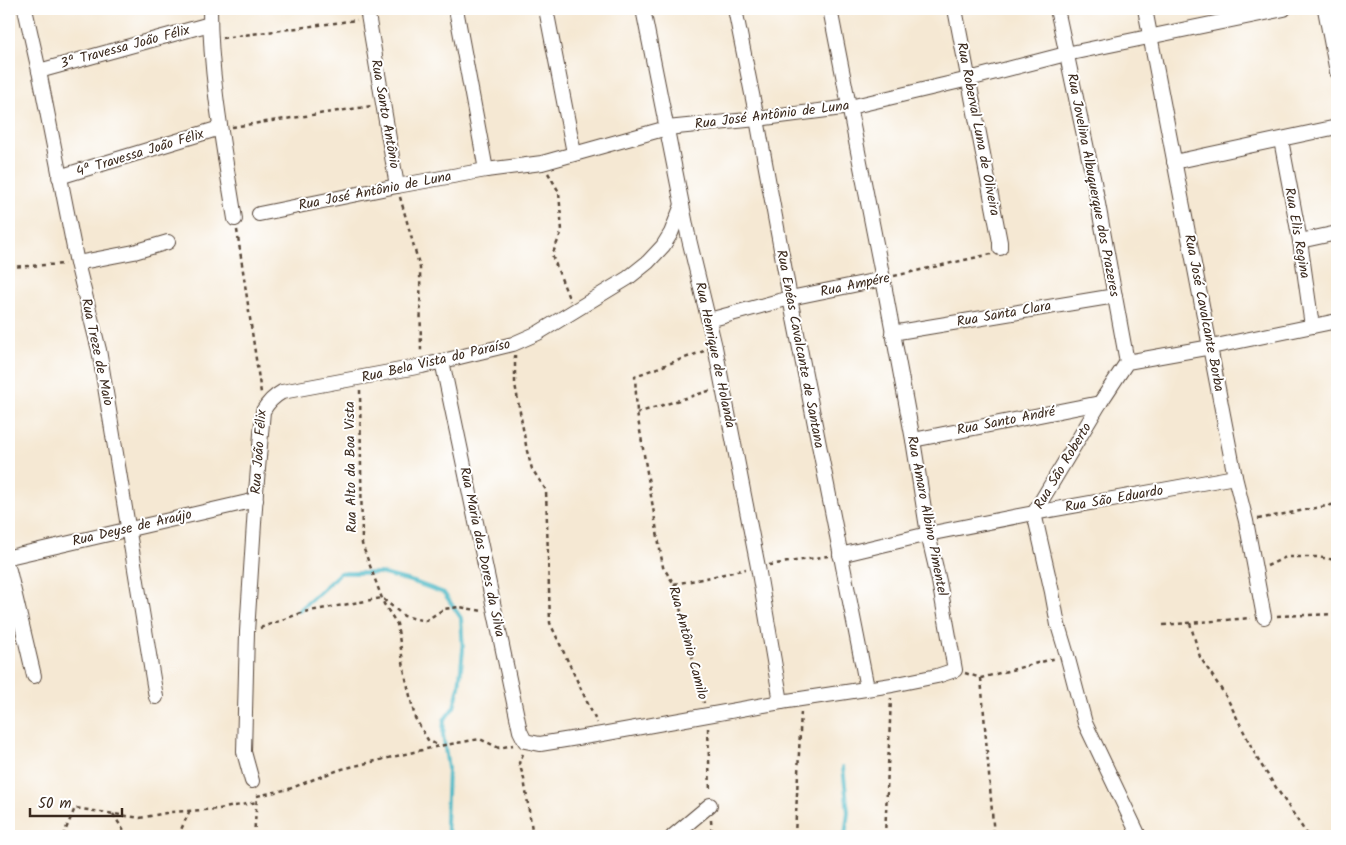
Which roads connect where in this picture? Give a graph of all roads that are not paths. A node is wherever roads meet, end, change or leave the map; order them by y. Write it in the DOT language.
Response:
graph roads {
  1 [pos="24,9"];
  2 [pos="210,9"];
  3 [pos="456,9"];
  4 [pos="546,9"];
  5 [pos="643,9"];
  6 [pos="735,9"];
  7 [pos="830,9"];
  8 [pos="955,9"];
  9 [pos="1057,9"];
  10 [pos="1145,9"];
  11 [pos="1284,9"];
  12 [pos="1325,9"];
  13 [pos="368,14"];
  14 [pos="1235,14"];
  15 [pos="210,24"];
  16 [pos="1151,37"];
  17 [pos="1066,54"];
  18 [pos="39,71"];
  19 [pos="1337,72"];
  20 [pos="968,79"];
  21 [pos="850,107"];
  22 [pos="757,119"];
  23 [pos="1337,127"];
  24 [pos="220,128"];
  25 [pos="667,128"];
  26 [pos="1281,140"];
  27 [pos="574,153"];
  28 [pos="1174,162"];
  29 [pos="486,170"];
  30 [pos="60,177"];
  31 [pos="397,186"];
  32 [pos="682,205"];
  33 [pos="259,214"];
  34 [pos="235,219"];
  35 [pos="1337,233"];
  36 [pos="1300,241"];
  37 [pos="168,242"];
  38 [pos="1000,248"];
  39 [pos="78,263"];
  40 [pos="883,279"];
  41 [pos="1115,296"];
  42 [pos="790,298"];
  43 [pos="709,320"];
  44 [pos="1337,321"];
  45 [pos="1312,326"];
  46 [pos="892,333"];
  47 [pos="1211,347"];
  48 [pos="442,361"];
  49 [pos="1127,362"];
  50 [pos="1100,403"];
  51 [pos="263,411"];
  52 [pos="913,440"];
  53 [pos="1235,477"];
  54 [pos="256,500"];
  55 [pos="1034,513"];
  56 [pos="129,528"];
  57 [pos="928,534"];
  58 [pos="840,554"];
  59 [pos="9,557"];
  60 [pos="9,570"];
  61 [pos="1264,617"];
  62 [pos="34,676"];
  63 [pos="867,688"];
  64 [pos="156,697"];
  65 [pos="781,702"];
  66 [pos="252,780"];
  67 [pos="710,805"];
  68 [pos="673,836"];
  69 [pos="1139,836"];
  1 -- 18 [label="street, Rua Treze de Maio"];
  2 -- 15 [label="street"];
  3 -- 29 [label="street"];
  4 -- 27 [label="street"];
  5 -- 25 [label="street, Rua Henrique de Holanda"];
  6 -- 22 [label="street, Rua Enéas Cavalcante de Santana"];
  7 -- 21 [label="street, Rua Amaro Albino Pimentel"];
  8 -- 20 [label="street, Rua Roberval Luna de Oliveira"];
  9 -- 17 [label="street, Rua Jovelina Albuquerque dos Prazeres"];
  10 -- 16 [label="street, Rua José Cavalcante Borba"];
  11 -- 14 [label="street, Rua José Antônio de Luna"];
  12 -- 19 [label="street"];
  13 -- 31 [label="street, Rua Santo Antônio"];
  14 -- 16 [label="street, Rua José Antônio de Luna"];
  15 -- 18 [label="street, 3ª Travessa João Félix"];
  15 -- 24 [label="street"];
  16 -- 17 [label="street, Rua José Antônio de Luna"];
  16 -- 28 [label="street, Rua José Cavalcante Borba"];
  17 -- 20 [label="street, Rua José Antônio de Luna"];
  17 -- 41 [label="street, Rua Jovelina Albuquerque dos Prazeres"];
  18 -- 30 [label="street, Rua Treze de Maio"];
  20 -- 21 [label="street, Rua José Antônio de Luna"];
  20 -- 38 [label="street, Rua Roberval Luna de Oliveira"];
  21 -- 22 [label="street, Rua José Antônio de Luna"];
  21 -- 40 [label="street, Rua Amaro Albino Pimentel"];
  22 -- 25 [label="street, Rua José Antônio de Luna"];
  22 -- 42 [label="street, Rua Enéas Cavalcante de Santana"];
  23 -- 26 [label="street"];
  24 -- 30 [label="street, 4ª Travessa João Félix"];
  24 -- 34 [label="street"];
  25 -- 27 [label="street, Rua José Antônio de Luna"];
  25 -- 32 [label="street, Rua Henrique de Holanda"];
  26 -- 28 [label="street"];
  26 -- 36 [label="street, Rua Elis Regina"];
  27 -- 29 [label="street, Rua José Antônio de Luna"];
  28 -- 47 [label="street, Rua José Cavalcante Borba"];
  29 -- 31 [label="street, Rua José Antônio de Luna"];
  30 -- 39 [label="street, Rua Treze de Maio"];
  31 -- 33 [label="street, Rua José Antônio de Luna"];
  32 -- 43 [label="street, Rua Henrique de Holanda"];
  32 -- 48 [label="street, Rua Bela Vista do Paraíso"];
  35 -- 36 [label="street"];
  36 -- 45 [label="street, Rua Elis Regina"];
  37 -- 39 [label="street"];
  39 -- 56 [label="street, Rua Treze de Maio"];
  40 -- 42 [label="street, Rua Ampére"];
  40 -- 46 [label="street, Rua Amaro Albino Pimentel"];
  41 -- 46 [label="street, Rua Santa Clara"];
  41 -- 49 [label="street, Rua Jovelina Albuquerque dos Prazeres"];
  42 -- 43 [label="street, Rua Ampére"];
  42 -- 58 [label="street, Rua Enéas Cavalcante de Santana"];
  43 -- 65 [label="street, Rua Henrique de Holanda"];
  44 -- 45 [label="street"];
  45 -- 47 [label="street"];
  46 -- 52 [label="street, Rua Amaro Albino Pimentel"];
  47 -- 49 [label="street"];
  47 -- 53 [label="street, Rua José Cavalcante Borba"];
  48 -- 51 [label="street, Rua Bela Vista do Paraíso"];
  48 -- 65 [label="street, Rua Maria das Dores da Silva"];
  49 -- 50 [label="street, Rua São Roberto"];
  50 -- 52 [label="street, Rua Santo André"];
  50 -- 55 [label="street, Rua São Roberto"];
  51 -- 54 [label="street, Rua João Félix"];
  52 -- 57 [label="street, Rua Amaro Albino Pimentel"];
  53 -- 55 [label="street, Rua São Eduardo"];
  53 -- 61 [label="street, Rua José Cavalcante Borba"];
  54 -- 56 [label="street, Rua Deyse de Araújo"];
  54 -- 66 [label="street, Rua João Félix"];
  55 -- 57 [label="street, Rua São Eduardo"];
  55 -- 69 [label="street, Rua São Roberto"];
  56 -- 59 [label="street, Rua Deyse de Araújo"];
  56 -- 64 [label="street, Rua Treze de Maio"];
  57 -- 58 [label="street, Rua São Eduardo"];
  57 -- 63 [label="street, Rua Amaro Albino Pimentel"];
  58 -- 63 [label="street, Rua Enéas Cavalcante de Santana"];
  60 -- 62 [label="street"];
  63 -- 65 [label="street"];
  67 -- 68 [label="street"];
}
